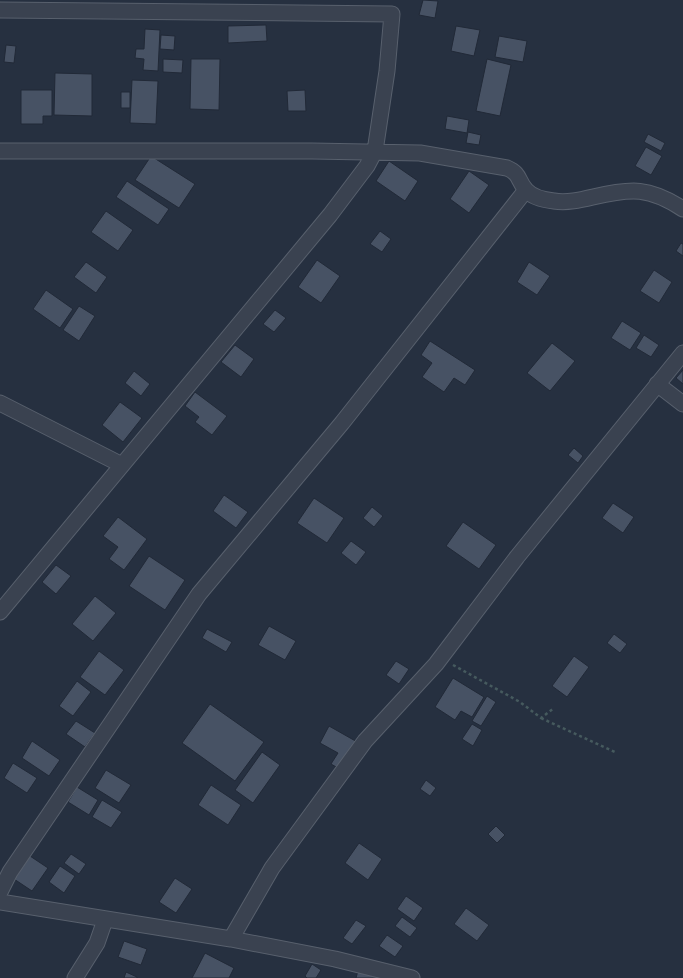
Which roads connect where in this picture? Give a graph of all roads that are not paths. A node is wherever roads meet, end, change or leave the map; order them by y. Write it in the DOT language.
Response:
graph roads {
  1 [pos="0,10"];
  2 [pos="0,151"];
  3 [pos="375,151"];
  4 [pos="526,190"];
  5 [pos="683,210"];
  6 [pos="683,353"];
  7 [pos="657,384"];
  8 [pos="0,403"];
  9 [pos="683,404"];
  10 [pos="122,465"];
  11 [pos="0,612"];
  12 [pos="0,892"];
  13 [pos="0,902"];
  14 [pos="105,920"];
  15 [pos="231,939"];
  16 [pos="75,978"];
  17 [pos="412,978"];
  1 -- 3 [label="street"];
  2 -- 3 [label="street"];
  3 -- 4 [label="street"];
  3 -- 10 [label="street"];
  4 -- 5 [label="street"];
  4 -- 12 [label="street"];
  6 -- 7 [label="street"];
  7 -- 9 [label="street"];
  7 -- 15 [label="street"];
  8 -- 10 [label="street"];
  10 -- 11 [label="street"];
  13 -- 14 [label="street"];
  14 -- 15 [label="street"];
  14 -- 16 [label="street"];
  15 -- 17 [label="street"];
}
